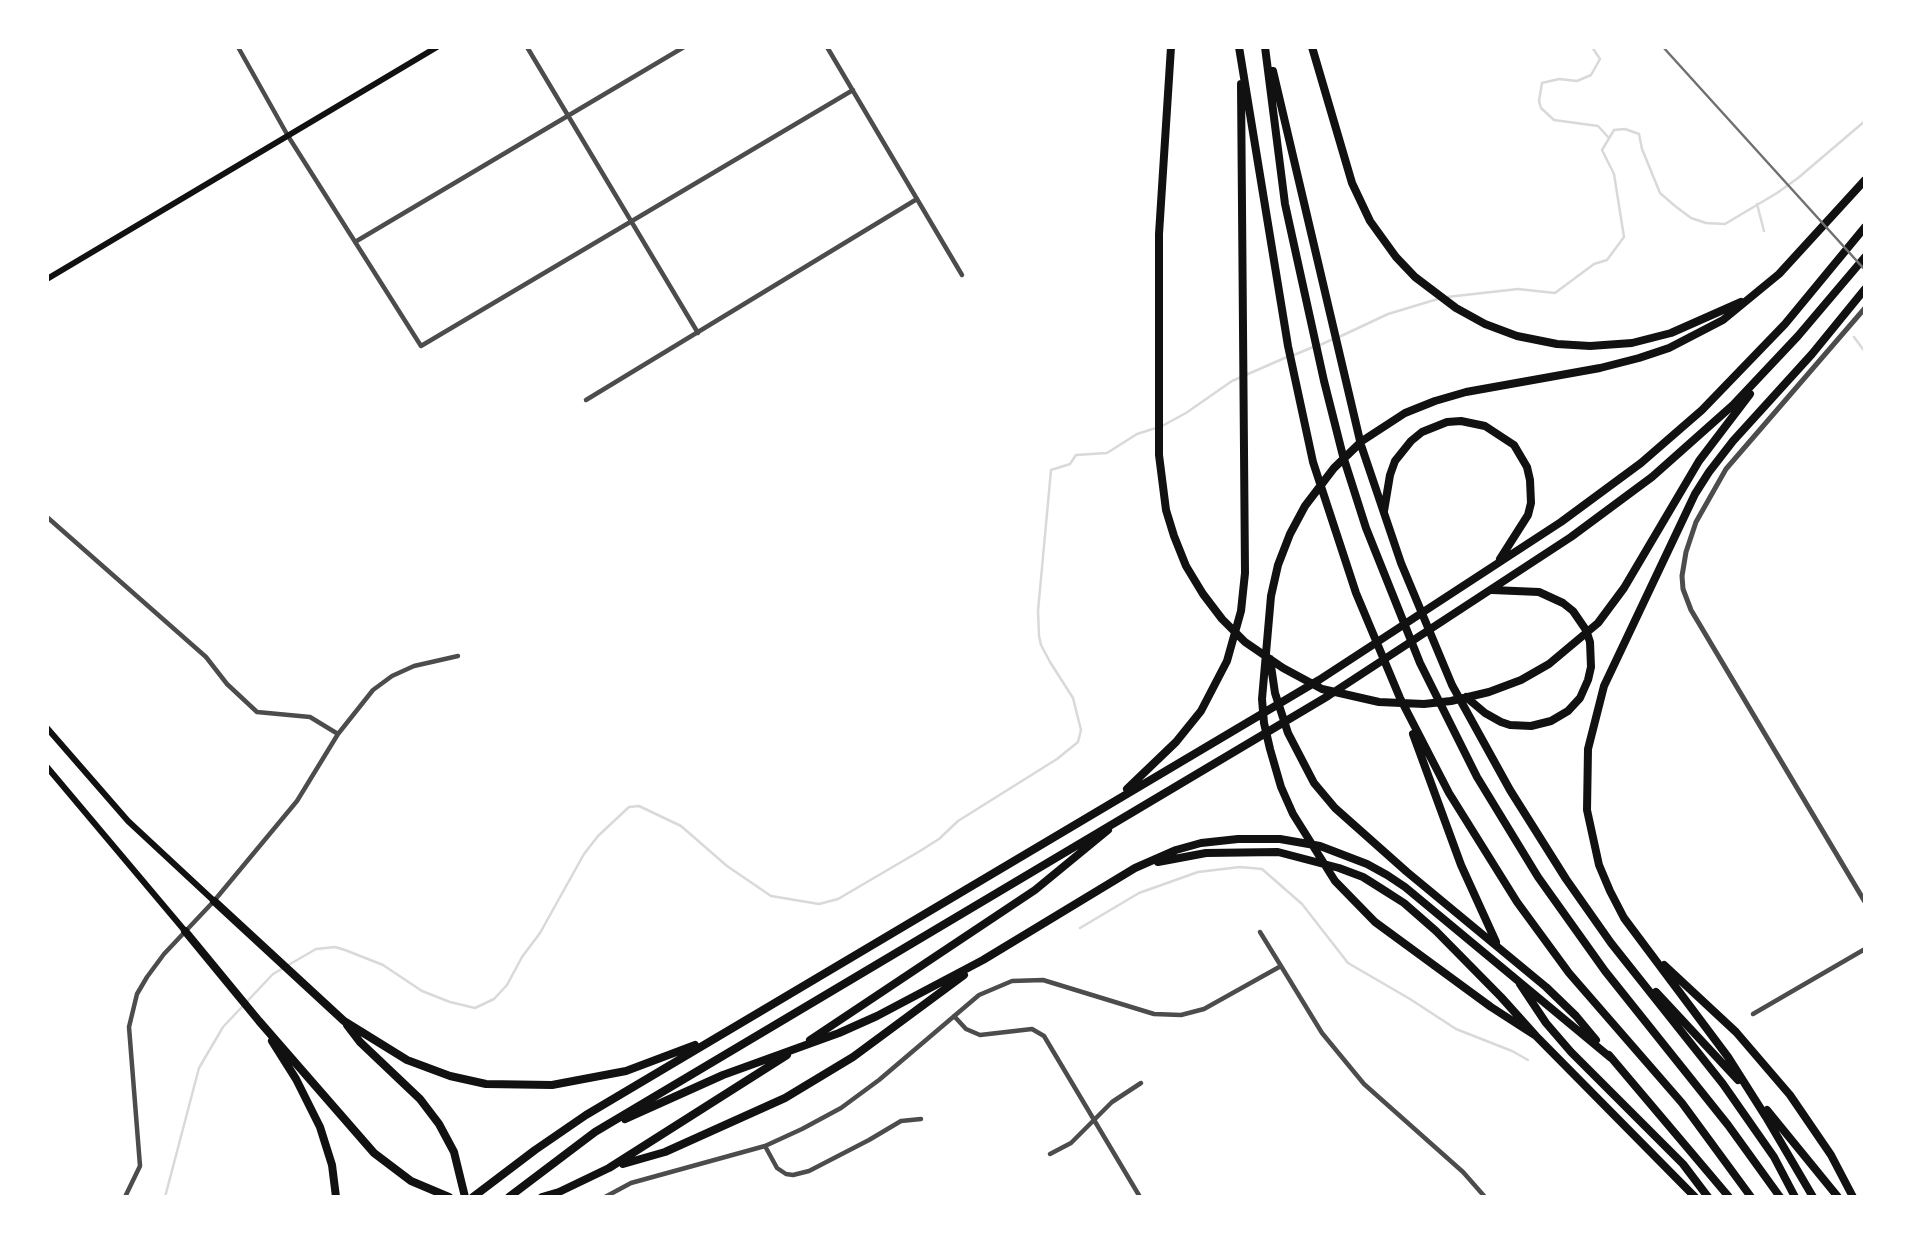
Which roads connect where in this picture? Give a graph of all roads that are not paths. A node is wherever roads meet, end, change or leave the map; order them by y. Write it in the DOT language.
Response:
graph roads {
  1 [pos="238,47"];
  2 [pos="437,47"];
  3 [pos="527,47"];
  4 [pos="684,47"];
  5 [pos="827,47"];
  6 [pos="1171,47"];
  7 [pos="1239,47"];
  8 [pos="1266,47"];
  9 [pos="1312,47"];
  10 [pos="1241,58"];
  11 [pos="853,90"];
  12 [pos="568,116"];
  13 [pos="288,136"];
  14 [pos="1865,180"];
  15 [pos="917,200"];
  16 [pos="633,222"];
  17 [pos="1865,227"];
  18 [pos="355,242"];
  19 [pos="1865,257"];
  20 [pos="962,275"];
  21 [pos="47,279"];
  22 [pos="1865,289"];
  23 [pos="1759,292"];
  24 [pos="1865,308"];
  25 [pos="698,333"];
  26 [pos="1768,370"];
  27 [pos="586,400"];
  28 [pos="1383,513"];
  29 [pos="47,517"];
  30 [pos="1497,565"];
  31 [pos="1492,590"];
  32 [pos="1269,628"];
  33 [pos="458,656"];
  34 [pos="1452,685"];
  35 [pos="1400,698"];
  36 [pos="47,728"];
  37 [pos="338,734"];
  38 [pos="47,767"];
  39 [pos="1115,801"];
  40 [pos="1128,814"];
  41 [pos="1135,868"];
  42 [pos="214,901"];
  43 [pos="1865,902"];
  44 [pos="185,931"];
  45 [pos="1260,932"];
  46 [pos="1865,949"];
  47 [pos="1651,954"];
  48 [pos="983,960"];
  49 [pos="1627,963"];
  50 [pos="1281,966"];
  51 [pos="1753,1014"];
  52 [pos="954,1016"];
  53 [pos="259,1021"];
  54 [pos="344,1021"];
  55 [pos="717,1037"];
  56 [pos="1536,1037"];
  57 [pos="1611,1058"];
  58 [pos="1142,1083"];
  59 [pos="921,1119"];
  60 [pos="1093,1121"];
  61 [pos="595,1132"];
  62 [pos="765,1146"];
  63 [pos="1050,1154"];
  64 [pos="609,1168"];
  65 [pos="125,1197"];
  66 [pos="336,1197"];
  67 [pos="449,1197"];
  68 [pos="466,1197"];
  69 [pos="473,1197"];
  70 [pos="509,1197"];
  71 [pos="542,1197"];
  72 [pos="605,1197"];
  73 [pos="1140,1197"];
  74 [pos="1485,1197"];
  75 [pos="1695,1197"];
  76 [pos="1708,1197"];
  77 [pos="1729,1197"];
  78 [pos="1751,1197"];
  79 [pos="1780,1197"];
  80 [pos="1795,1197"];
  81 [pos="1813,1197"];
  82 [pos="1838,1197"];
  83 [pos="1853,1197"];
  1 -- 13 [label="street"];
  2 -- 13 [label="main road"];
  3 -- 12 [label="street"];
  4 -- 12 [label="street"];
  5 -- 11 [label="street"];
  6 -- 26 [label="highway"];
  7 -- 10 [label="highway"];
  8 -- 28 [label="highway"];
  8 -- 79 [label="highway"];
  9 -- 23 [label="highway"];
  10 -- 35 [label="highway"];
  10 -- 39 [label="highway"];
  11 -- 15 [label="street"];
  11 -- 16 [label="street"];
  12 -- 16 [label="street"];
  12 -- 18 [label="street"];
  13 -- 18 [label="street"];
  13 -- 21 [label="main road"];
  14 -- 23 [label="highway"];
  15 -- 20 [label="street"];
  15 -- 25 [label="street"];
  16 -- 18 [label="street"];
  16 -- 25 [label="street"];
  17 -- 30 [label="highway"];
  19 -- 26 [label="highway"];
  22 -- 47 [label="highway"];
  23 -- 32 [label="highway"];
  24 -- 43 [label="street"];
  25 -- 27 [label="street"];
  26 -- 31 [label="highway"];
  28 -- 30 [label="highway"];
  28 -- 34 [label="highway"];
  29 -- 37 [label="street"];
  30 -- 39 [label="highway"];
  31 -- 34 [label="highway"];
  31 -- 40 [label="highway"];
  32 -- 56 [label="highway"];
  32 -- 57 [label="highway"];
  33 -- 37 [label="street"];
  34 -- 49 [label="highway"];
  35 -- 76 [label="highway"];
  35 -- 78 [label="highway"];
  36 -- 42 [label="main road"];
  37 -- 42 [label="street"];
  38 -- 44 [label="main road"];
  39 -- 55 [label="highway"];
  40 -- 61 [label="highway"];
  40 -- 64 [label="highway"];
  41 -- 48 [label="highway"];
  41 -- 56 [label="highway"];
  41 -- 57 [label="highway"];
  42 -- 44 [label="street"];
  42 -- 54 [label="highway"];
  44 -- 53 [label="highway"];
  44 -- 65 [label="street"];
  45 -- 50 [label="street"];
  46 -- 51 [label="street"];
  47 -- 81 [label="highway"];
  47 -- 83 [label="highway"];
  48 -- 61 [label="highway"];
  48 -- 64 [label="highway"];
  49 -- 80 [label="highway"];
  49 -- 82 [label="highway"];
  50 -- 52 [label="street"];
  50 -- 74 [label="street"];
  52 -- 60 [label="street"];
  52 -- 62 [label="street"];
  53 -- 66 [label="highway"];
  53 -- 67 [label="highway"];
  54 -- 55 [label="highway"];
  54 -- 68 [label="highway"];
  55 -- 69 [label="highway"];
  56 -- 75 [label="highway"];
  57 -- 77 [label="highway"];
  58 -- 60 [label="street"];
  59 -- 62 [label="street"];
  60 -- 63 [label="street"];
  60 -- 73 [label="street"];
  61 -- 70 [label="highway"];
  62 -- 72 [label="street"];
  64 -- 71 [label="highway"];
}
